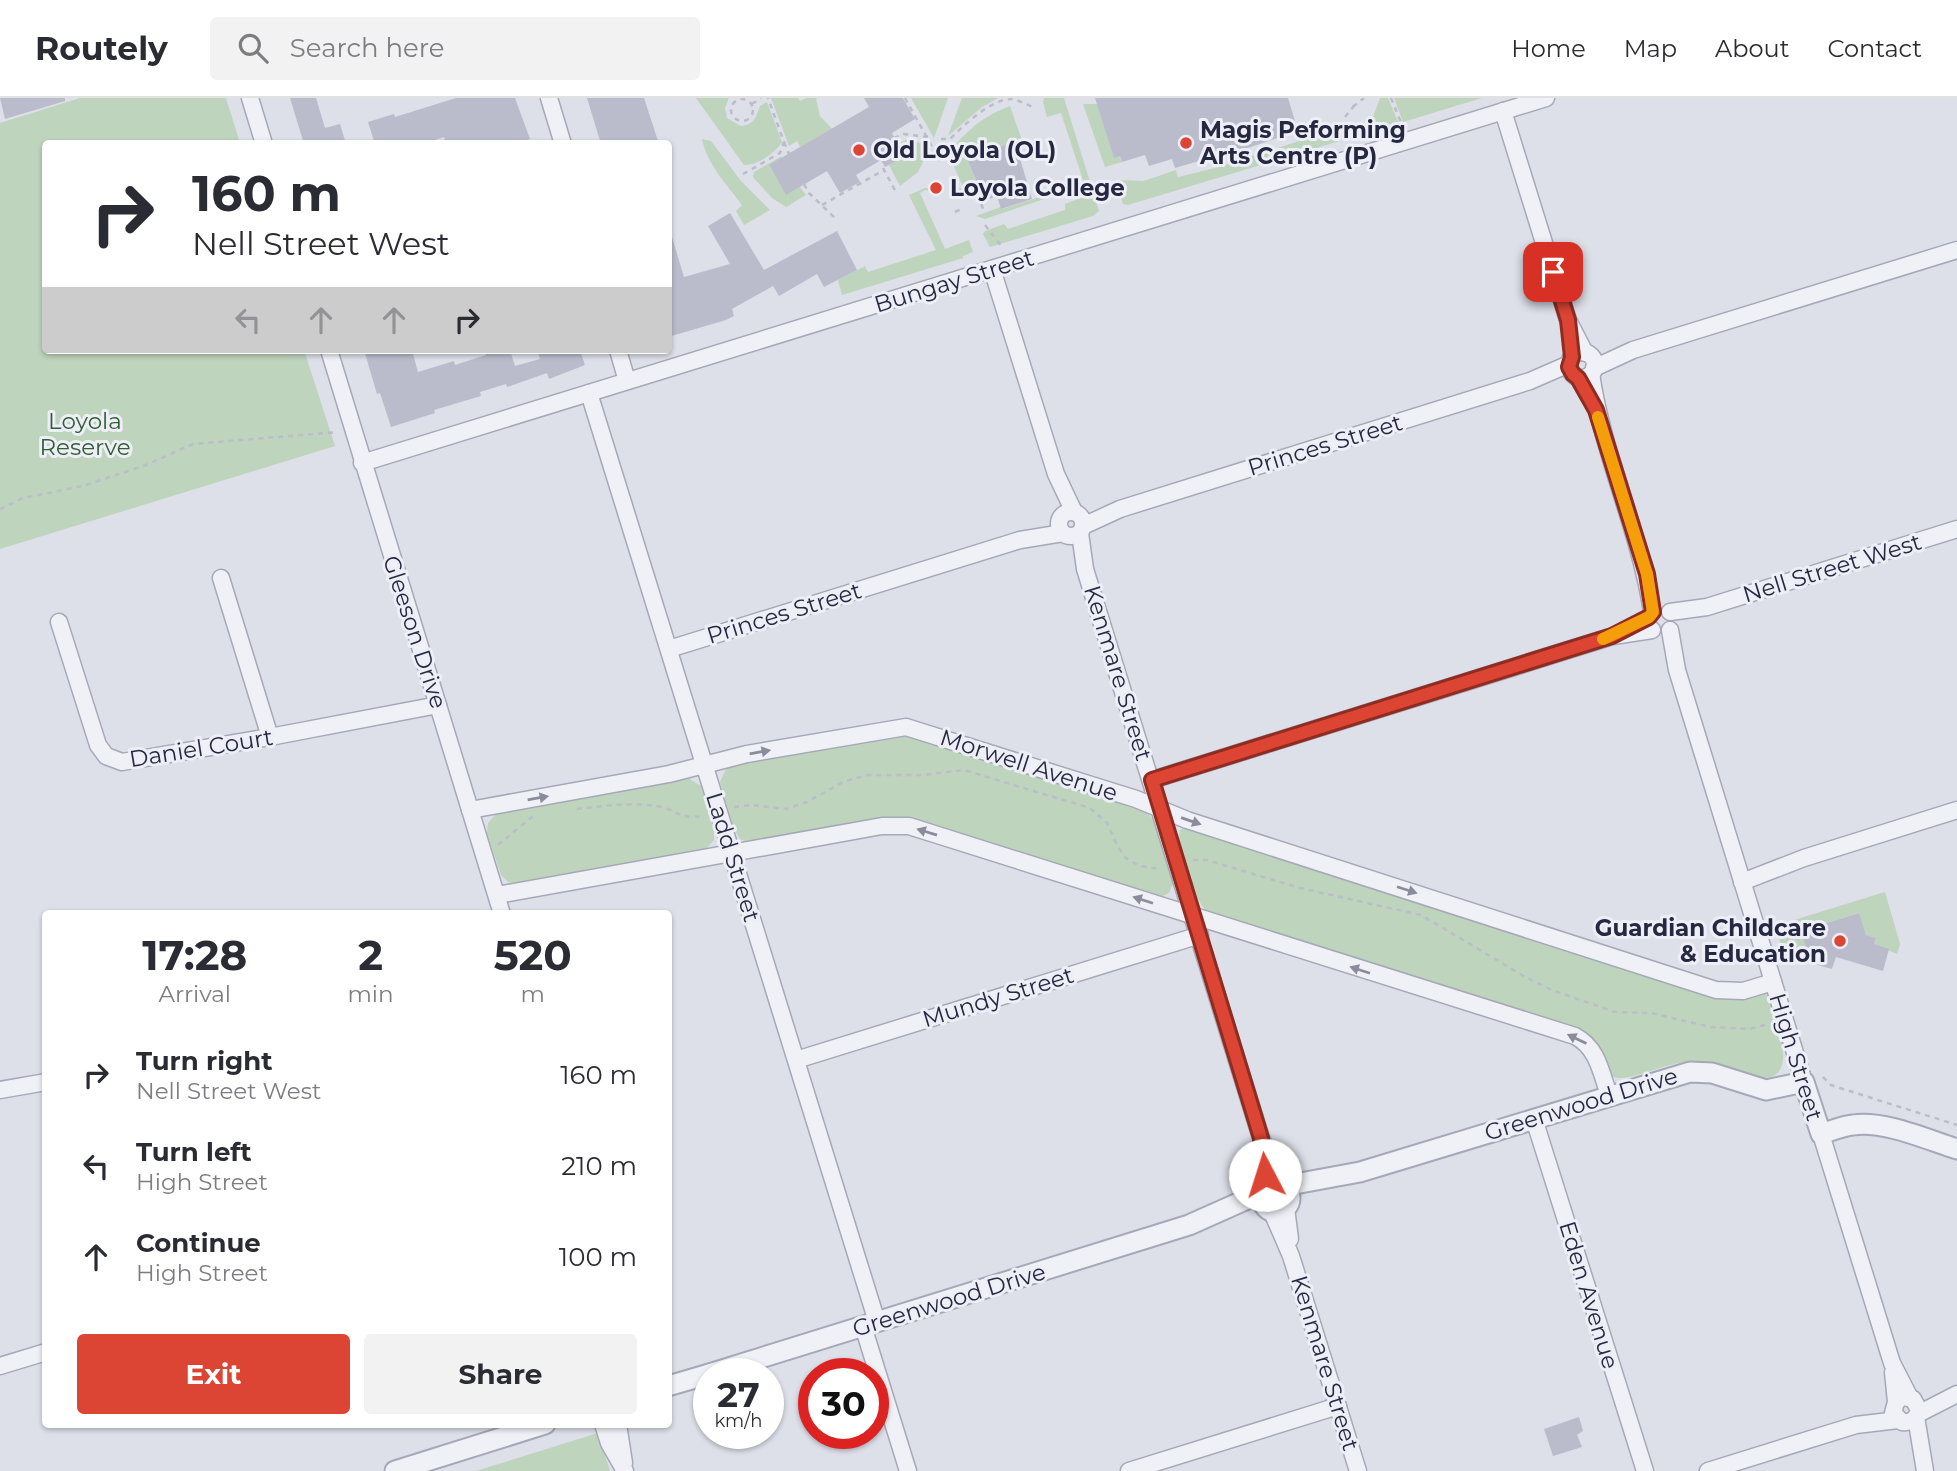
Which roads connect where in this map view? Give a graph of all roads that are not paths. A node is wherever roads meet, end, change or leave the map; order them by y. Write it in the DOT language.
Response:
graph roads {
  1 [pos="250,98"];
  2 [pos="549,98"];
  3 [pos="1546,98"];
  4 [pos="1503,111"];
  5 [pos="263,140"];
  6 [pos="563,140"];
  7 [pos="1957,250"];
  8 [pos="992,269"];
  9 [pos="329,354"];
  10 [pos="619,354"];
  11 [pos="1582,365"];
  12 [pos="627,381"];
  13 [pos="589,393"];
  14 [pos="362,463"];
  15 [pos="1071,524"];
  16 [pos="1957,529"];
  17 [pos="221,578"];
  18 [pos="1661,621"];
  19 [pos="59,622"];
  20 [pos="669,649"];
  21 [pos="438,705"];
  22 [pos="270,737"];
  23 [pos="705,765"];
  24 [pos="1152,780"];
  25 [pos="1161,809"];
  26 [pos="470,810"];
  27 [pos="1957,810"];
  28 [pos="732,853"];
  29 [pos="1741,877"];
  30 [pos="496,895"];
  31 [pos="501,910"];
  32 [pos="1194,916"];
  33 [pos="1200,935"];
  34 [pos="1773,982"];
  35 [pos="796,1060"];
  36 [pos="1812,1078"];
  37 [pos="42,1083"];
  38 [pos="0,1090"];
  39 [pos="1609,1095"];
  40 [pos="1534,1119"];
  41 [pos="1821,1134"];
  42 [pos="1957,1149"];
  43 [pos="1276,1198"];
  44 [pos="870,1324"];
  45 [pos="42,1353"];
  46 [pos="761,1358"];
  47 [pos="0,1366"];
  48 [pos="693,1379"];
  49 [pos="672,1385"];
  50 [pos="1955,1394"];
  51 [pos="1338,1406"];
  52 [pos="1906,1409"];
  53 [pos="532,1428"];
  54 [pos="604,1428"];
  55 [pos="619,1428"];
  56 [pos="1923,1465"];
  57 [pos="624,1470"];
  58 [pos="395,1471"];
  59 [pos="908,1471"];
  60 [pos="1129,1471"];
  61 [pos="1358,1471"];
  62 [pos="1644,1471"];
  63 [pos="1708,1471"];
  1 -- 5 [label="street"];
  2 -- 6 [label="street"];
  3 -- 4 [label="street, Bungay Street"];
  4 -- 8 [label="street, Bungay Street"];
  4 -- 11 [label="street, High Street"];
  7 -- 11 [label="street, Princes Street"];
  8 -- 12 [label="street, Bungay Street"];
  8 -- 15 [label="street, Kenmare Street"];
  9 -- 14 [label="street, Gleeson Drive"];
  10 -- 12 [label="street"];
  11 -- 15 [label="street, Princes Street"];
  11 -- 18 [label="street, High Street"];
  12 -- 13 [label="street, Bungay Street"];
  13 -- 14 [label="street, Bungay Street"];
  13 -- 20 [label="street, Ladd Street"];
  14 -- 21 [label="street, Gleeson Drive"];
  15 -- 20 [label="street, Princes Street"];
  15 -- 24 [label="street, Kenmare Street"];
  16 -- 18 [label="street, Nell Street West"];
  17 -- 22 [label="street"];
  18 -- 24 [label="street, Nell Street West"];
  18 -- 29 [label="street, High Street"];
  19 -- 22 [label="street, Daniel Court"];
  20 -- 23 [label="street, Ladd Street"];
  21 -- 22 [label="street, Daniel Court"];
  21 -- 26 [label="street, Gleeson Drive"];
  23 -- 25 [label="street, Morwell Avenue, one-way"];
  26 -- 23 [label="street, Morwell Avenue, one-way"];
  23 -- 28 [label="street, Ladd Street"];
  24 -- 25 [label="street, Kenmare Street"];
  25 -- 32 [label="street, Kenmare Street"];
  25 -- 34 [label="street, Morwell Avenue, one-way"];
  26 -- 30 [label="street, Gleeson Drive"];
  27 -- 29 [label="street"];
  28 -- 30 [label="street"];
  32 -- 28 [label="street, one-way"];
  28 -- 35 [label="street, Ladd Street"];
  29 -- 34 [label="street, High Street"];
  30 -- 31 [label="street, Gleeson Drive"];
  32 -- 33 [label="street, Kenmare Street"];
  39 -- 32 [label="street, one-way"];
  33 -- 35 [label="street, Mundy Street"];
  33 -- 43 [label="street, Kenmare Street"];
  34 -- 36 [label="street, High Street"];
  35 -- 44 [label="street, Ladd Street"];
  36 -- 39 [label="street, Greenwood Drive"];
  36 -- 41 [label="street, High Street"];
  37 -- 38 [label="street"];
  39 -- 40 [label="street, Greenwood Drive"];
  40 -- 43 [label="street, Greenwood Drive"];
  40 -- 62 [label="street, Eden Avenue"];
  41 -- 42 [label="street"];
  41 -- 52 [label="street, High Street"];
  43 -- 44 [label="street, Greenwood Drive"];
  43 -- 51 [label="street, Kenmare Street"];
  44 -- 46 [label="street, Greenwood Drive"];
  44 -- 59 [label="street, Ladd Street"];
  45 -- 47 [label="street"];
  48 -- 49 [label="street, Greenwood Drive"];
  50 -- 52 [label="street"];
  51 -- 60 [label="street"];
  51 -- 61 [label="street, Kenmare Street"];
  52 -- 56 [label="street, High Street"];
  52 -- 63 [label="street"];
  53 -- 58 [label="street"];
  54 -- 57 [label="street"];
  55 -- 57 [label="street"];
}
